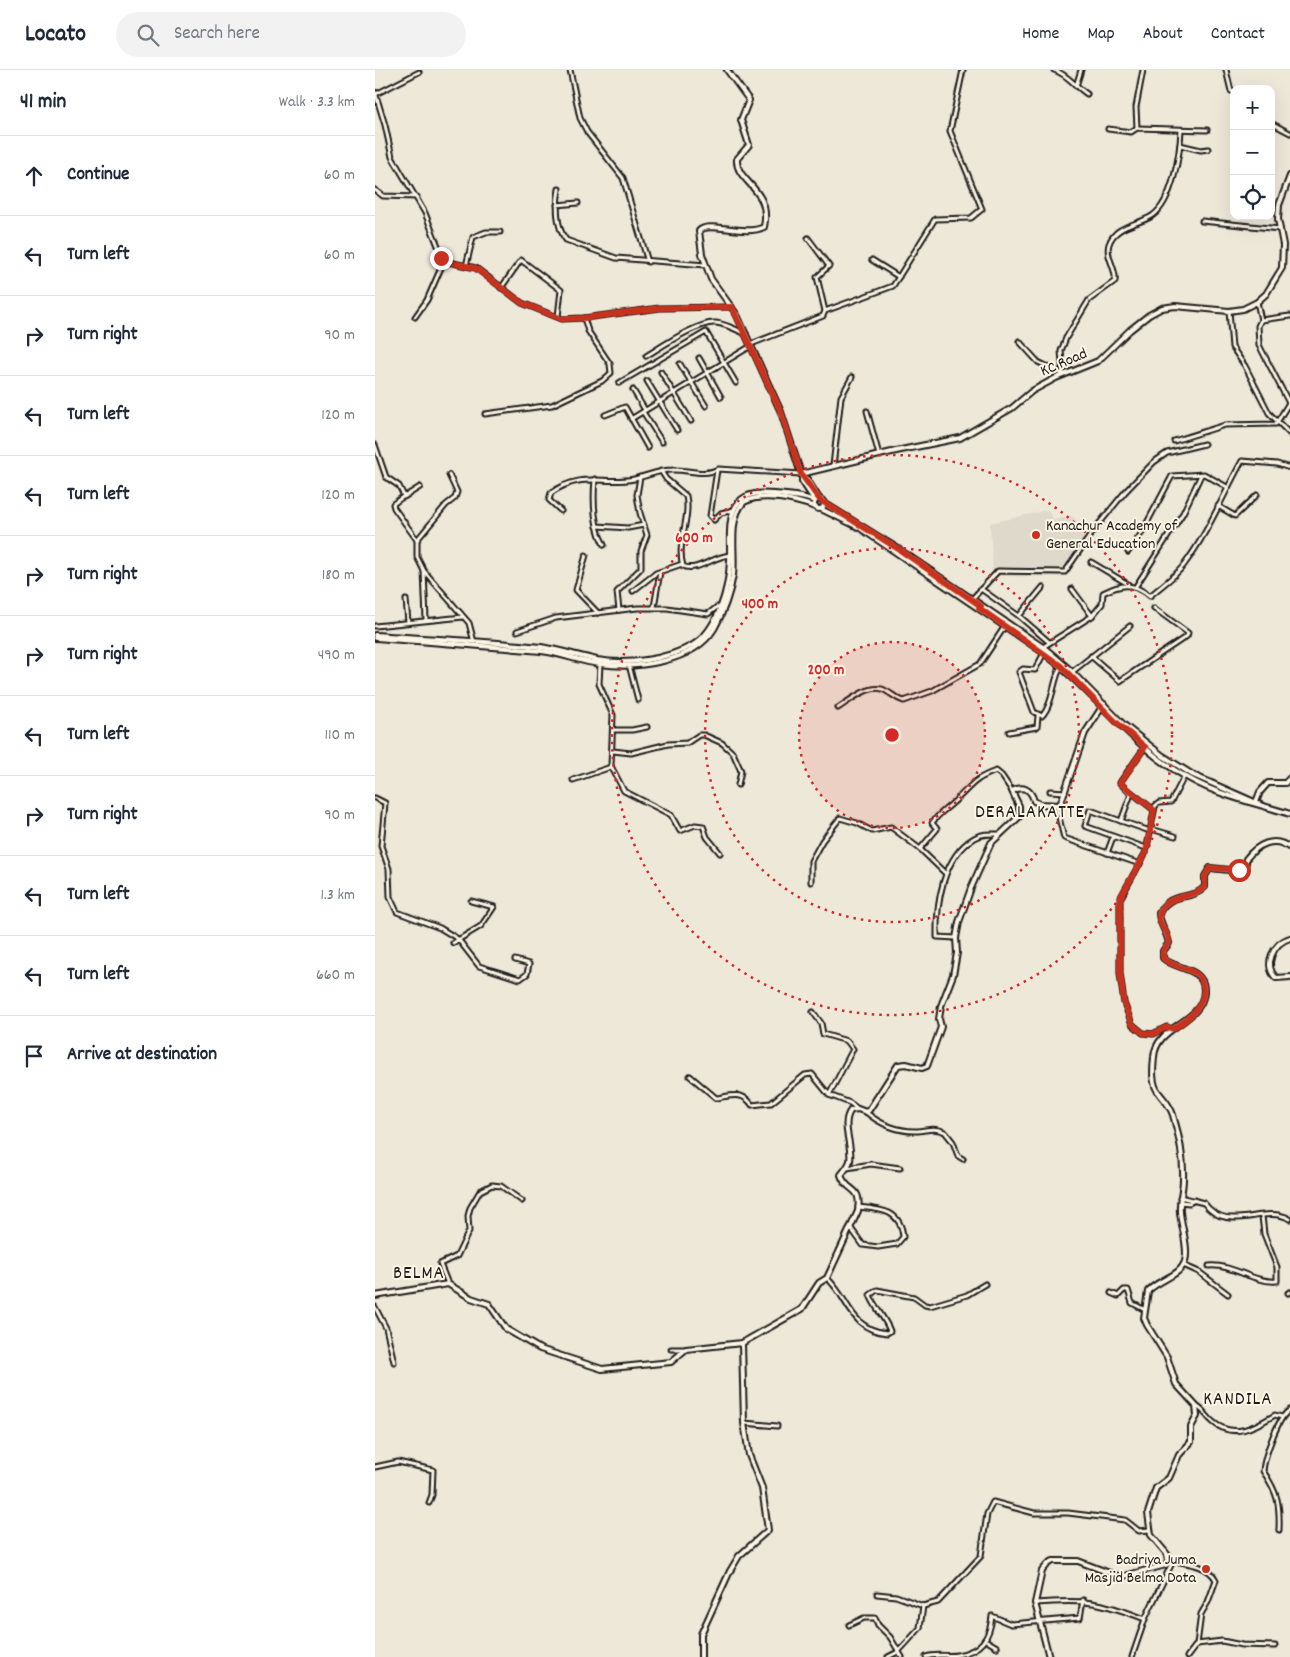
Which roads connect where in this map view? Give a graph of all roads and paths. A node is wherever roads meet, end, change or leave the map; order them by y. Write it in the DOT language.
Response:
graph roads {
  1 [pos="570,70"];
  2 [pos="727,70"];
  3 [pos="963,70"];
  4 [pos="1054,70"];
  5 [pos="1081,70"];
  6 [pos="1143,70"];
  7 [pos="1226,70"];
  8 [pos="419,72"];
  9 [pos="1076,86"];
  10 [pos="1230,87"];
  11 [pos="376,93"];
  12 [pos="1087,94"];
  13 [pos="1275,125"];
  14 [pos="1137,128"];
  15 [pos="1108,129"];
  16 [pos="1181,130"];
  17 [pos="1207,130"];
  18 [pos="1290,133"];
  19 [pos="1180,145"];
  20 [pos="1208,149"];
  21 [pos="1290,176"];
  22 [pos="559,189"];
  23 [pos="375,190"];
  24 [pos="417,197"];
  25 [pos="578,203"];
  26 [pos="557,204"];
  27 [pos="1202,221"];
  28 [pos="1280,229"];
  29 [pos="500,232"];
  30 [pos="808,238"];
  31 [pos="873,260"];
  32 [pos="444,261"];
  33 [pos="648,262"];
  34 [pos="466,266"];
  35 [pos="707,266"];
  36 [pos="899,278"];
  37 [pos="501,288"];
  38 [pos="1257,302"];
  39 [pos="732,307"];
  40 [pos="825,311"];
  41 [pos="1229,311"];
  42 [pos="1290,316"];
  43 [pos="415,317"];
  44 [pos="558,317"];
  45 [pos="584,318"];
  46 [pos="1261,320"];
  47 [pos="746,334"];
  48 [pos="1019,341"];
  49 [pos="751,345"];
  50 [pos="645,356"];
  51 [pos="699,358"];
  52 [pos="725,362"];
  53 [pos="679,364"];
  54 [pos="661,372"];
  55 [pos="707,372"];
  56 [pos="1063,374"];
  57 [pos="852,377"];
  58 [pos="647,381"];
  59 [pos="691,382"];
  60 [pos="619,383"];
  61 [pos="736,383"];
  62 [pos="633,390"];
  63 [pos="675,392"];
  64 [pos="721,397"];
  65 [pos="659,402"];
  66 [pos="1289,402"];
  67 [pos="706,406"];
  68 [pos="644,411"];
  69 [pos="867,411"];
  70 [pos="485,414"];
  71 [pos="605,414"];
  72 [pos="631,419"];
  73 [pos="691,421"];
  74 [pos="1278,422"];
  75 [pos="677,430"];
  76 [pos="1290,434"];
  77 [pos="1174,441"];
  78 [pos="661,442"];
  79 [pos="375,444"];
  80 [pos="1204,444"];
  81 [pos="648,448"];
  82 [pos="879,455"];
  83 [pos="833,466"];
  84 [pos="1290,468"];
  85 [pos="718,469"];
  86 [pos="661,471"];
  87 [pos="449,474"];
  88 [pos="1201,474"];
  89 [pos="801,476"];
  90 [pos="640,477"];
  91 [pos="595,479"];
  92 [pos="420,487"];
  93 [pos="1227,487"];
  94 [pos="807,489"];
  95 [pos="1257,495"];
  96 [pos="404,496"];
  97 [pos="803,498"];
  98 [pos="820,501"];
  99 [pos="815,506"];
  100 [pos="1219,506"];
  101 [pos="821,509"];
  102 [pos="734,510"];
  103 [pos="561,512"];
  104 [pos="644,525"];
  105 [pos="597,526"];
  106 [pos="417,540"];
  107 [pos="604,545"];
  108 [pos="1128,552"];
  109 [pos="586,555"];
  110 [pos="732,555"];
  111 [pos="1091,562"];
  112 [pos="682,564"];
  113 [pos="425,571"];
  114 [pos="660,571"];
  115 [pos="937,578"];
  116 [pos="1129,585"];
  117 [pos="1136,586"];
  118 [pos="1043,588"];
  119 [pos="981,589"];
  120 [pos="1071,589"];
  121 [pos="633,590"];
  122 [pos="972,599"];
  123 [pos="406,600"];
  124 [pos="721,607"];
  125 [pos="980,607"];
  126 [pos="654,608"];
  127 [pos="1154,608"];
  128 [pos="619,610"];
  129 [pos="598,613"];
  130 [pos="1019,616"];
  131 [pos="1092,616"];
  132 [pos="463,617"];
  133 [pos="426,620"];
  134 [pos="408,622"];
  135 [pos="375,626"];
  136 [pos="1005,626"];
  137 [pos="1130,626"];
  138 [pos="517,631"];
  139 [pos="375,636"];
  140 [pos="1033,642"];
  141 [pos="1049,642"];
  142 [pos="474,645"];
  143 [pos="1043,647"];
  144 [pos="1044,653"];
  145 [pos="1091,656"];
  146 [pos="601,662"];
  147 [pos="629,665"];
  148 [pos="1061,666"];
  149 [pos="1072,672"];
  150 [pos="638,700"];
  151 [pos="1102,706"];
  152 [pos="838,708"];
  153 [pos="1038,716"];
  154 [pos="647,727"];
  155 [pos="613,730"];
  156 [pos="1009,732"];
  157 [pos="1145,747"];
  158 [pos="613,751"];
  159 [pos="611,766"];
  160 [pos="1185,774"];
  161 [pos="1290,778"];
  162 [pos="573,780"];
  163 [pos="738,785"];
  164 [pos="1050,790"];
  165 [pos="1012,791"];
  166 [pos="1130,791"];
  167 [pos="1065,792"];
  168 [pos="375,798"];
  169 [pos="1257,803"];
  170 [pos="1056,804"];
  171 [pos="1154,810"];
  172 [pos="1290,814"];
  173 [pos="1121,821"];
  174 [pos="1150,830"];
  175 [pos="1001,834"];
  176 [pos="1175,836"];
  177 [pos="1113,837"];
  178 [pos="1290,848"];
  179 [pos="920,849"];
  180 [pos="1147,849"];
  181 [pos="720,853"];
  182 [pos="1107,853"];
  183 [pos="1141,864"];
  184 [pos="945,873"];
  185 [pos="811,882"];
  186 [pos="471,901"];
  187 [pos="956,938"];
  188 [pos="1290,938"];
  189 [pos="458,939"];
  190 [pos="453,943"];
  191 [pos="515,960"];
  192 [pos="1290,978"];
  193 [pos="813,1012"];
  194 [pos="1173,1029"];
  195 [pos="690,1076"];
  196 [pos="829,1095"];
  197 [pos="858,1109"];
  198 [pos="866,1112"];
  199 [pos="963,1159"];
  200 [pos="847,1168"];
  201 [pos="900,1168"];
  202 [pos="1180,1200"];
  203 [pos="522,1201"];
  204 [pos="858,1206"];
  205 [pos="1262,1216"];
  206 [pos="1290,1219"];
  207 [pos="849,1227"];
  208 [pos="1183,1265"];
  209 [pos="1209,1266"];
  210 [pos="827,1278"];
  211 [pos="448,1284"];
  212 [pos="985,1284"];
  213 [pos="1111,1293"];
  214 [pos="1228,1294"];
  215 [pos="375,1296"];
  216 [pos="375,1307"];
  217 [pos="1145,1310"];
  218 [pos="742,1343"];
  219 [pos="671,1349"];
  220 [pos="686,1349"];
  221 [pos="394,1362"];
  222 [pos="1196,1406"];
  223 [pos="1290,1410"];
  224 [pos="1282,1417"];
  225 [pos="744,1423"];
  226 [pos="777,1426"];
  227 [pos="375,1466"];
  228 [pos="429,1503"];
  229 [pos="1149,1530"];
  230 [pos="1279,1530"];
  231 [pos="1168,1560"];
  232 [pos="1173,1561"];
  233 [pos="877,1594"];
  234 [pos="1083,1600"];
  235 [pos="1035,1603"];
  236 [pos="923,1606"];
  237 [pos="1145,1619"];
  238 [pos="1039,1620"];
  239 [pos="849,1625"];
  240 [pos="987,1641"];
  241 [pos="1197,1644"];
  242 [pos="1275,1646"];
  243 [pos="997,1647"];
  244 [pos="898,1652"];
  245 [pos="701,1657"];
  246 [pos="888,1657"];
  247 [pos="902,1657"];
  248 [pos="926,1657"];
  249 [pos="1049,1657"];
  250 [pos="1132,1657"];
  251 [pos="1187,1657"];
  1 -- 33 [label="street"];
  2 -- 35 [label="main road"];
  3 -- 36 [label="street"];
  4 -- 9 [label="street"];
  5 -- 9 [label="street"];
  6 -- 14 [label="street"];
  7 -- 10 [label="street"];
  8 -- 11 [label="street"];
  9 -- 12 [label="street"];
  11 -- 24 [label="street"];
  13 -- 18 [label="street"];
  14 -- 15 [label="street"];
  14 -- 16 [label="street"];
  16 -- 17 [label="street"];
  16 -- 19 [label="street"];
  19 -- 20 [label="street"];
  19 -- 56 [label="street"];
  21 -- 28 [label="main road"];
  22 -- 26 [label="street"];
  23 -- 24 [label="street"];
  24 -- 32 [label="street"];
  25 -- 26 [label="street"];
  26 -- 33 [label="street"];
  27 -- 28 [label="street"];
  28 -- 38 [label="main road"];
  29 -- 34 [label="street"];
  30 -- 40 [label="street"];
  31 -- 36 [label="street"];
  32 -- 34 [label="street"];
  32 -- 43 [label="street"];
  33 -- 35 [label="street"];
  34 -- 37 [label="street"];
  35 -- 39 [label="main road"];
  36 -- 40 [label="street"];
  37 -- 44 [label="street"];
  37 -- 44 [label="street"];
  38 -- 41 [label="main road, KC Road"];
  38 -- 46 [label="street"];
  39 -- 45 [label="street"];
  39 -- 47 [label="main road"];
  40 -- 49 [label="street"];
  41 -- 56 [label="main road, KC Road"];
  41 -- 74 [label="street"];
  42 -- 46 [label="street"];
  44 -- 45 [label="street"];
  45 -- 70 [label="street"];
  46 -- 66 [label="street"];
  47 -- 49 [label="main road"];
  47 -- 50 [label="street"];
  48 -- 56 [label="street"];
  49 -- 52 [label="street"];
  49 -- 89 [label="main road"];
  51 -- 55 [label="street"];
  52 -- 55 [label="street"];
  52 -- 60 [label="street"];
  52 -- 61 [label="street"];
  53 -- 59 [label="street"];
  54 -- 63 [label="street"];
  55 -- 59 [label="street"];
  55 -- 64 [label="street"];
  56 -- 82 [label="main road, KC Road"];
  57 -- 83 [label="street"];
  58 -- 65 [label="street"];
  59 -- 63 [label="street"];
  59 -- 67 [label="street"];
  62 -- 68 [label="street"];
  63 -- 65 [label="street"];
  63 -- 73 [label="street"];
  65 -- 68 [label="street"];
  65 -- 75 [label="street"];
  66 -- 74 [label="street"];
  68 -- 72 [label="street"];
  68 -- 78 [label="street"];
  69 -- 82 [label="street"];
  71 -- 72 [label="street"];
  72 -- 81 [label="street"];
  74 -- 76 [label="street"];
  74 -- 77 [label="street"];
  79 -- 96 [label="street"];
  80 -- 119 [label="street"];
  82 -- 83 [label="main road, KC Road"];
  83 -- 89 [label="main road, KC Road"];
  84 -- 93 [label="street"];
  85 -- 86 [label="street"];
  85 -- 89 [label="street"];
  85 -- 102 [label="street"];
  86 -- 90 [label="street"];
  86 -- 112 [label="street"];
  87 -- 106 [label="street"];
  88 -- 93 [label="street"];
  88 -- 108 [label="street"];
  88 -- 117 [label="street"];
  89 -- 94 [label="main road"];
  89 -- 98 [label="main road"];
  90 -- 91 [label="street"];
  90 -- 104 [label="street"];
  91 -- 103 [label="street"];
  91 -- 105 [label="street"];
  92 -- 96 [label="street"];
  93 -- 100 [label="street"];
  94 -- 97 [label="main road"];
  94 -- 98 [label="main road"];
  95 -- 100 [label="street"];
  96 -- 106 [label="street"];
  97 -- 98 [label="main road"];
  97 -- 102 [label="main road"];
  98 -- 99 [label="main road"];
  98 -- 101 [label="main road"];
  98 -- 115 [label="main road"];
  99 -- 101 [label="main road"];
  99 -- 110 [label="main road"];
  100 -- 117 [label="street"];
  101 -- 115 [label="main road"];
  102 -- 110 [label="main road"];
  104 -- 105 [label="street"];
  104 -- 128 [label="street"];
  105 -- 107 [label="street"];
  106 -- 113 [label="street"];
  109 -- 129 [label="street"];
  110 -- 112 [label="street"];
  110 -- 124 [label="main road"];
  111 -- 116 [label="street"];
  112 -- 114 [label="street"];
  113 -- 132 [label="street"];
  113 -- 133 [label="street"];
  114 -- 121 [label="street"];
  114 -- 126 [label="street"];
  115 -- 122 [label="main road"];
  115 -- 125 [label="main road"];
  116 -- 117 [label="street"];
  116 -- 131 [label="street"];
  118 -- 130 [label="street"];
  119 -- 122 [label="street"];
  119 -- 130 [label="street"];
  120 -- 131 [label="street"];
  122 -- 125 [label="main road"];
  123 -- 134 [label="street"];
  124 -- 126 [label="street"];
  124 -- 146 [label="main road"];
  124 -- 147 [label="main road"];
  125 -- 136 [label="main road"];
  125 -- 140 [label="main road"];
  126 -- 128 [label="street"];
  127 -- 145 [label="street"];
  128 -- 129 [label="street"];
  129 -- 138 [label="street"];
  130 -- 141 [label="street"];
  131 -- 141 [label="street"];
  132 -- 133 [label="street"];
  132 -- 142 [label="street"];
  133 -- 134 [label="street"];
  134 -- 135 [label="street"];
  136 -- 140 [label="main road"];
  136 -- 152 [label="street"];
  137 -- 145 [label="street"];
  139 -- 142 [label="main road"];
  140 -- 143 [label="main road"];
  140 -- 144 [label="main road"];
  141 -- 143 [label="street"];
  142 -- 146 [label="main road"];
  143 -- 149 [label="main road"];
  144 -- 148 [label="main road"];
  144 -- 153 [label="street"];
  145 -- 149 [label="street"];
  146 -- 147 [label="main road"];
  146 -- 155 [label="street"];
  147 -- 150 [label="street"];
  148 -- 151 [label="main road"];
  148 -- 153 [label="street"];
  149 -- 151 [label="main road"];
  151 -- 157 [label="main road"];
  151 -- 160 [label="main road"];
  151 -- 167 [label="main road"];
  153 -- 156 [label="street"];
  154 -- 155 [label="street"];
  155 -- 158 [label="street"];
  157 -- 160 [label="main road"];
  157 -- 166 [label="street"];
  158 -- 159 [label="street"];
  158 -- 163 [label="street"];
  159 -- 162 [label="street"];
  159 -- 181 [label="street"];
  160 -- 169 [label="main road"];
  160 -- 171 [label="street"];
  161 -- 169 [label="main road"];
  164 -- 167 [label="street"];
  165 -- 170 [label="main road"];
  165 -- 175 [label="main road"];
  165 -- 179 [label="street"];
  166 -- 171 [label="street"];
  166 -- 173 [label="street"];
  167 -- 170 [label="main road"];
  168 -- 189 [label="street"];
  169 -- 172 [label="main road"];
  170 -- 182 [label="street"];
  171 -- 174 [label="street"];
  173 -- 174 [label="street"];
  173 -- 177 [label="street"];
  174 -- 176 [label="street"];
  174 -- 180 [label="street"];
  175 -- 184 [label="street"];
  175 -- 187 [label="main road"];
  177 -- 180 [label="street"];
  177 -- 182 [label="street"];
  178 -- 194 [label="main road"];
  179 -- 184 [label="street"];
  179 -- 185 [label="street"];
  180 -- 183 [label="street"];
  182 -- 183 [label="street"];
  183 -- 194 [label="street"];
  184 -- 187 [label="street"];
  186 -- 189 [label="street"];
  187 -- 198 [label="main road"];
  188 -- 192 [label="main road"];
  189 -- 190 [label="street"];
  189 -- 191 [label="street"];
  193 -- 196 [label="street"];
  194 -- 202 [label="main road"];
  195 -- 196 [label="street"];
  196 -- 197 [label="street"];
  197 -- 198 [label="main road"];
  197 -- 200 [label="main road"];
  198 -- 199 [label="street"];
  200 -- 201 [label="street"];
  200 -- 204 [label="main road"];
  202 -- 205 [label="street"];
  202 -- 208 [label="main road"];
  203 -- 211 [label="street"];
  204 -- 207 [label="main road"];
  204 -- 207 [label="street"];
  205 -- 206 [label="street"];
  205 -- 209 [label="street"];
  207 -- 210 [label="main road"];
  208 -- 214 [label="street"];
  208 -- 217 [label="main road"];
  210 -- 212 [label="street"];
  210 -- 218 [label="main road"];
  211 -- 215 [label="main road"];
  211 -- 220 [label="main road"];
  213 -- 217 [label="street"];
  216 -- 221 [label="street"];
  217 -- 222 [label="main road"];
  218 -- 220 [label="main road"];
  218 -- 225 [label="main road"];
  219 -- 220 [label="street"];
  222 -- 224 [label="street"];
  222 -- 229 [label="main road"];
  223 -- 224 [label="street"];
  224 -- 230 [label="street"];
  225 -- 226 [label="street"];
  225 -- 245 [label="main road"];
  227 -- 228 [label="street"];
  229 -- 231 [label="main road"];
  229 -- 236 [label="street"];
  231 -- 232 [label="street"];
  231 -- 235 [label="main road"];
  232 -- 237 [label="street"];
  232 -- 241 [label="street"];
  233 -- 236 [label="street"];
  234 -- 235 [label="street"];
  234 -- 237 [label="street"];
  234 -- 238 [label="street"];
  235 -- 238 [label="main road"];
  236 -- 244 [label="street"];
  237 -- 250 [label="street"];
  238 -- 240 [label="street"];
  238 -- 249 [label="main road"];
  239 -- 244 [label="street"];
  240 -- 243 [label="street"];
  240 -- 248 [label="street"];
  241 -- 242 [label="street"];
  241 -- 251 [label="street"];
  244 -- 246 [label="street"];
  244 -- 247 [label="street"];
}
